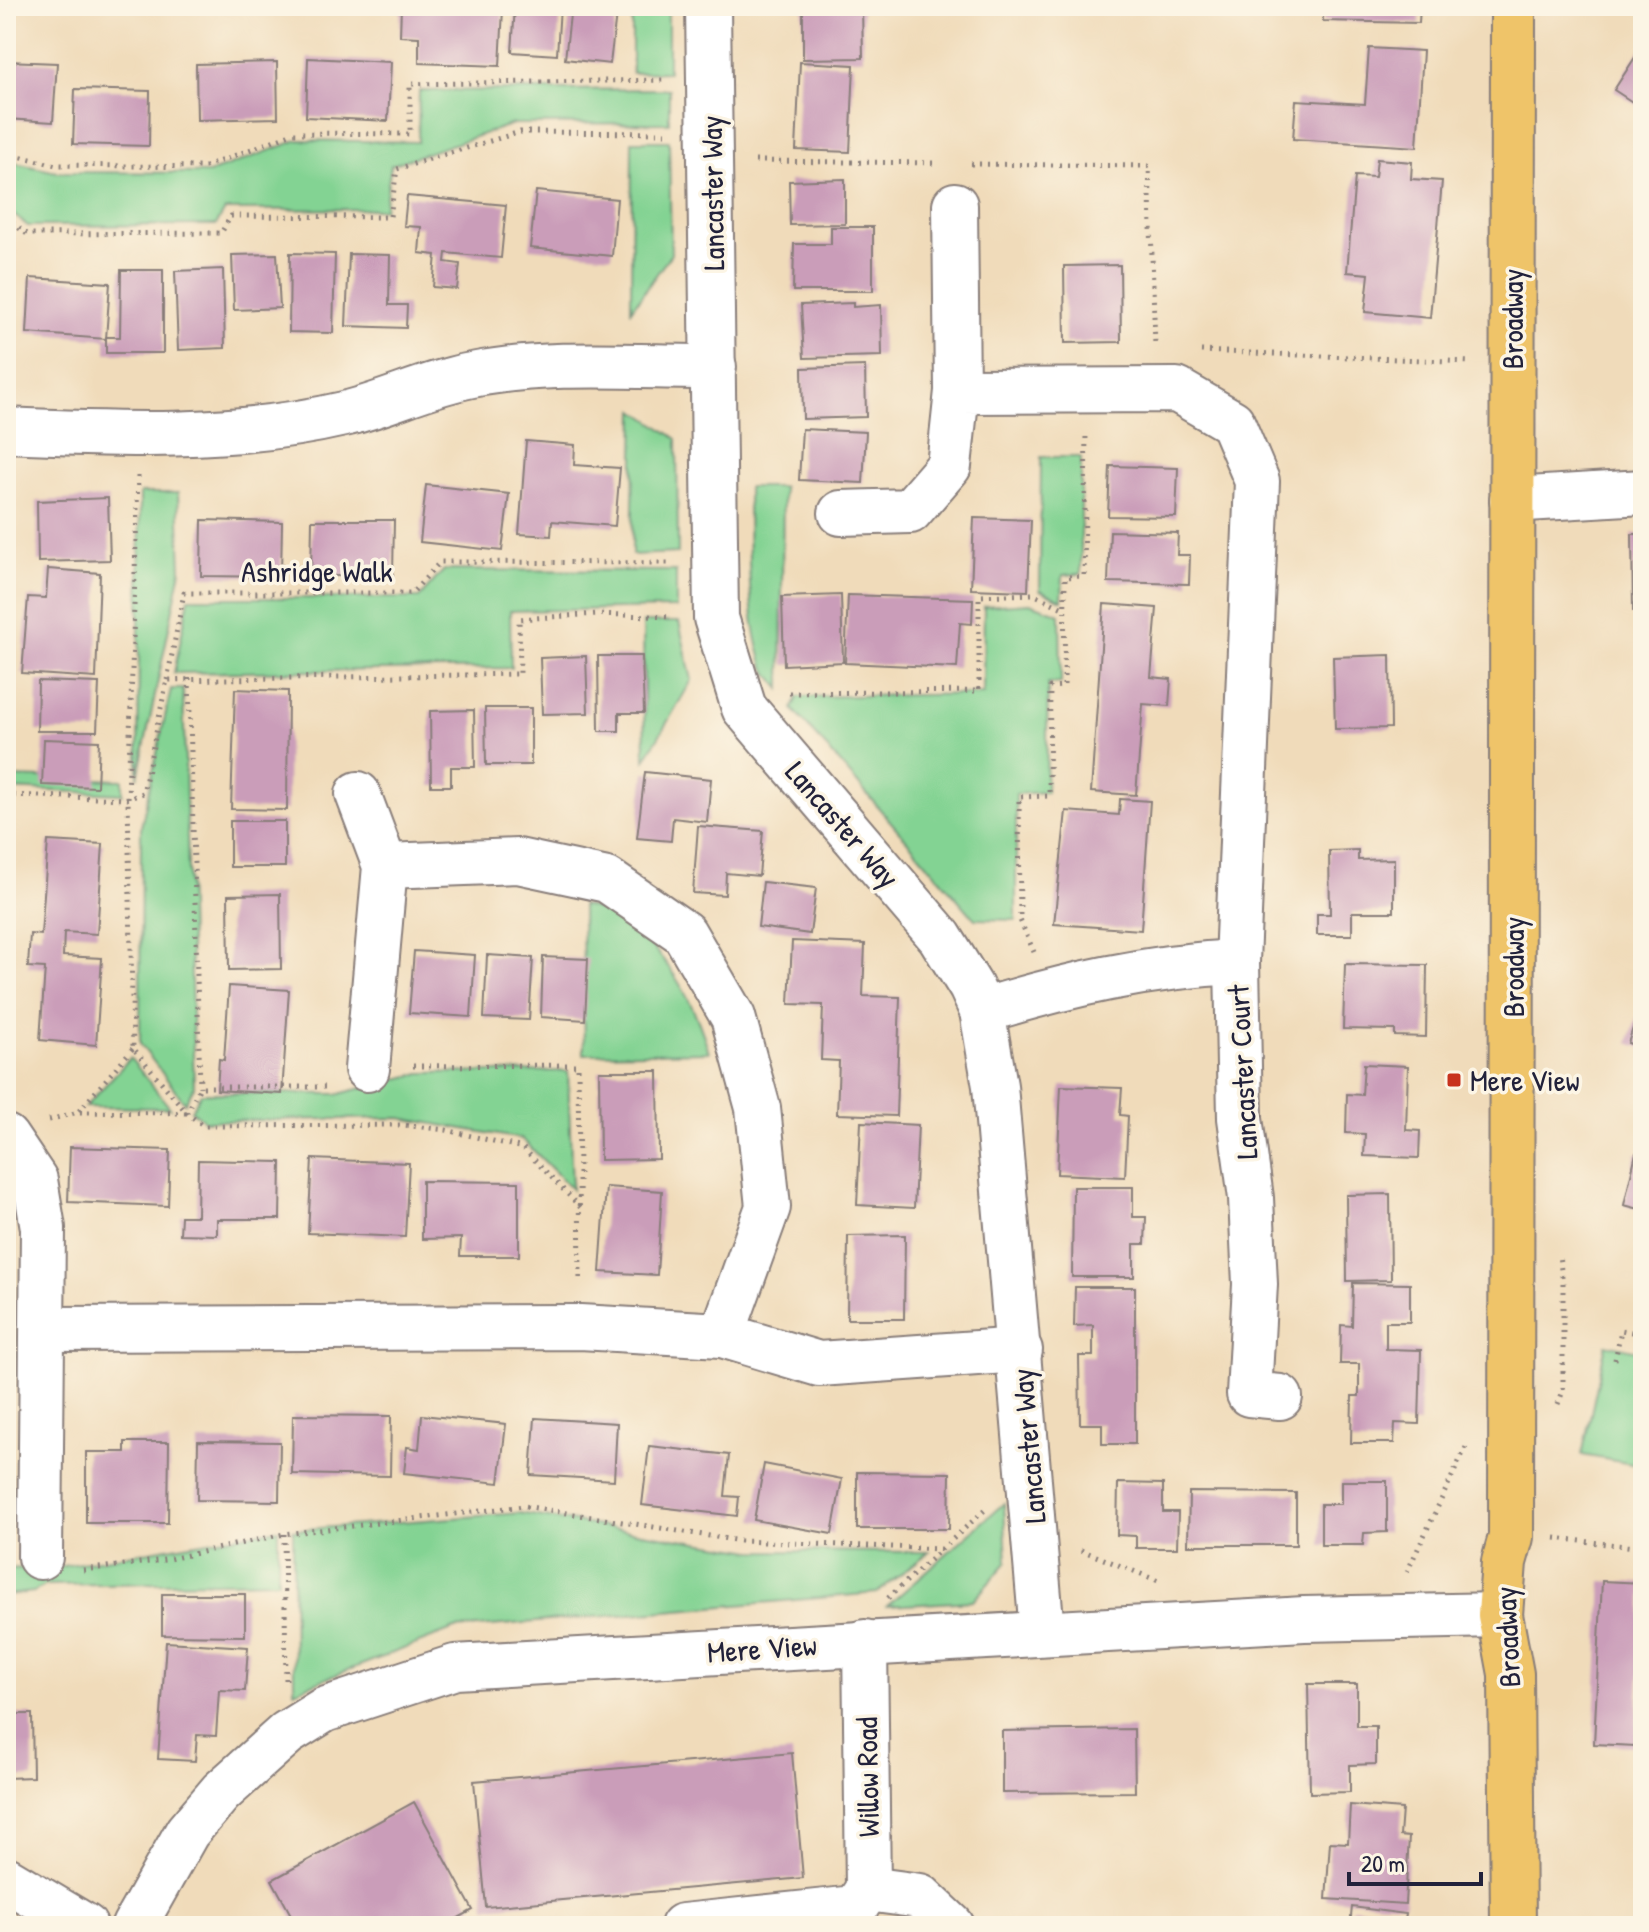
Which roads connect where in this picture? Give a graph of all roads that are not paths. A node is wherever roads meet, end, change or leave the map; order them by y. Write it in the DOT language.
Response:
graph roads {
  1 [pos="708,6"];
  2 [pos="1513,6"];
  3 [pos="959,184"];
  4 [pos="714,367"];
  5 [pos="957,391"];
  6 [pos="6,430"];
  7 [pos="1643,492"];
  8 [pos="1512,500"];
  9 [pos="841,513"];
  10 [pos="358,794"];
  11 [pos="385,866"];
  12 [pos="1237,962"];
  13 [pos="982,1011"];
  14 [pos="367,1069"];
  15 [pos="25,1128"];
  16 [pos="43,1329"];
  17 [pos="722,1335"];
  18 [pos="1020,1350"];
  19 [pos="1250,1397"];
  20 [pos="55,1564"];
  21 [pos="1500,1615"];
  22 [pos="871,1624"];
  23 [pos="1042,1632"];
  24 [pos="6,1879"];
  25 [pos="861,1899"];
  26 [pos="85,1926"];
  27 [pos="134,1926"];
  28 [pos="683,1926"];
  29 [pos="952,1926"];
  30 [pos="1513,1926"];
  1 -- 4 [label="street, Lancaster Way"];
  2 -- 8 [label="main road, Broadway"];
  3 -- 5 [label="street"];
  4 -- 6 [label="street"];
  4 -- 13 [label="street, Lancaster Way"];
  5 -- 9 [label="street"];
  5 -- 12 [label="street"];
  7 -- 8 [label="street"];
  8 -- 21 [label="main road, Broadway"];
  10 -- 11 [label="street"];
  11 -- 14 [label="street"];
  11 -- 17 [label="street"];
  12 -- 13 [label="street, Lancaster Court"];
  12 -- 19 [label="street, Lancaster Court"];
  13 -- 18 [label="street, Lancaster Way"];
  15 -- 16 [label="street"];
  16 -- 17 [label="street"];
  16 -- 20 [label="street"];
  17 -- 18 [label="street"];
  18 -- 23 [label="street, Lancaster Way"];
  21 -- 23 [label="street, Mere View"];
  21 -- 30 [label="main road, Broadway"];
  22 -- 23 [label="street, Mere View"];
  22 -- 25 [label="street, Willow Road"];
  22 -- 27 [label="street, Mere View"];
  24 -- 26 [label="street"];
  25 -- 28 [label="street"];
  25 -- 29 [label="street"];
}
